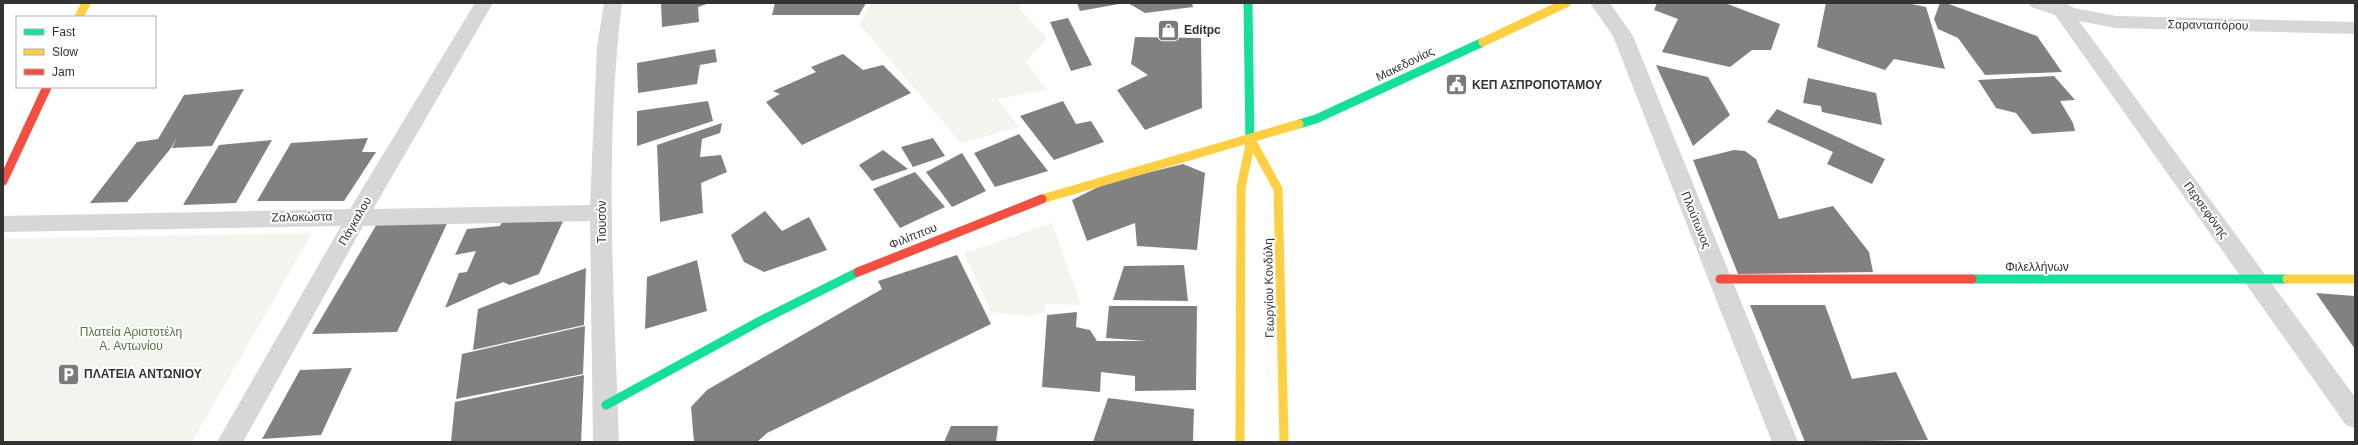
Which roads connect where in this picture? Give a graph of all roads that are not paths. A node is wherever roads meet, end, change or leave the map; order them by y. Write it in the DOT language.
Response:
graph roads {
  1 [pos="86,3"];
  2 [pos="484,3"];
  3 [pos="613,3"];
  4 [pos="1248,3"];
  5 [pos="1566,3"];
  6 [pos="1599,3"];
  7 [pos="2038,3"];
  8 [pos="2059,7"];
  9 [pos="80,16"];
  10 [pos="2355,28"];
  11 [pos="47,88"];
  12 [pos="1251,140"];
  13 [pos="3,181"];
  14 [pos="602,213"];
  15 [pos="358,216"];
  16 [pos="3,224"];
  17 [pos="1720,279"];
  18 [pos="2256,279"];
  19 [pos="2355,279"];
  20 [pos="606,405"];
  21 [pos="2355,417"];
  22 [pos="230,442"];
  23 [pos="606,442"];
  24 [pos="1240,442"];
  25 [pos="1284,442"];
  26 [pos="1785,442"];
  1 -- 9 [label="street"];
  2 -- 15 [label="street, Πάγκαλου"];
  3 -- 14 [label="street, Τιουσόν"];
  4 -- 12 [label="street, Γεωργίου Κονδύλη"];
  5 -- 12 [label="street, Μακεδονίας"];
  6 -- 17 [label="street, Πλούτωνος"];
  7 -- 8 [label="street, Σαρανταπόρου"];
  8 -- 10 [label="street, Σαρανταπόρου"];
  8 -- 18 [label="street, Περσεφόνης"];
  11 -- 13 [label="street"];
  12 -- 20 [label="street, Φιλίππου"];
  12 -- 24 [label="street, Γεωργίου Κονδύλη"];
  12 -- 25 [label="street, Γεωργίου Κονδύλη"];
  14 -- 15 [label="street, Ζαλοκώστα"];
  14 -- 20 [label="street, Τιουσόν"];
  15 -- 16 [label="street, Ζαλοκώστα"];
  15 -- 22 [label="street, Πάγκαλου"];
  17 -- 18 [label="street, Φιλελλήνων"];
  17 -- 26 [label="street, Πλούτωνος"];
  18 -- 19 [label="street, Φιλελλήνων"];
  18 -- 21 [label="street, Περσεφόνης"];
  20 -- 23 [label="street, Τιουσόν"];
}
